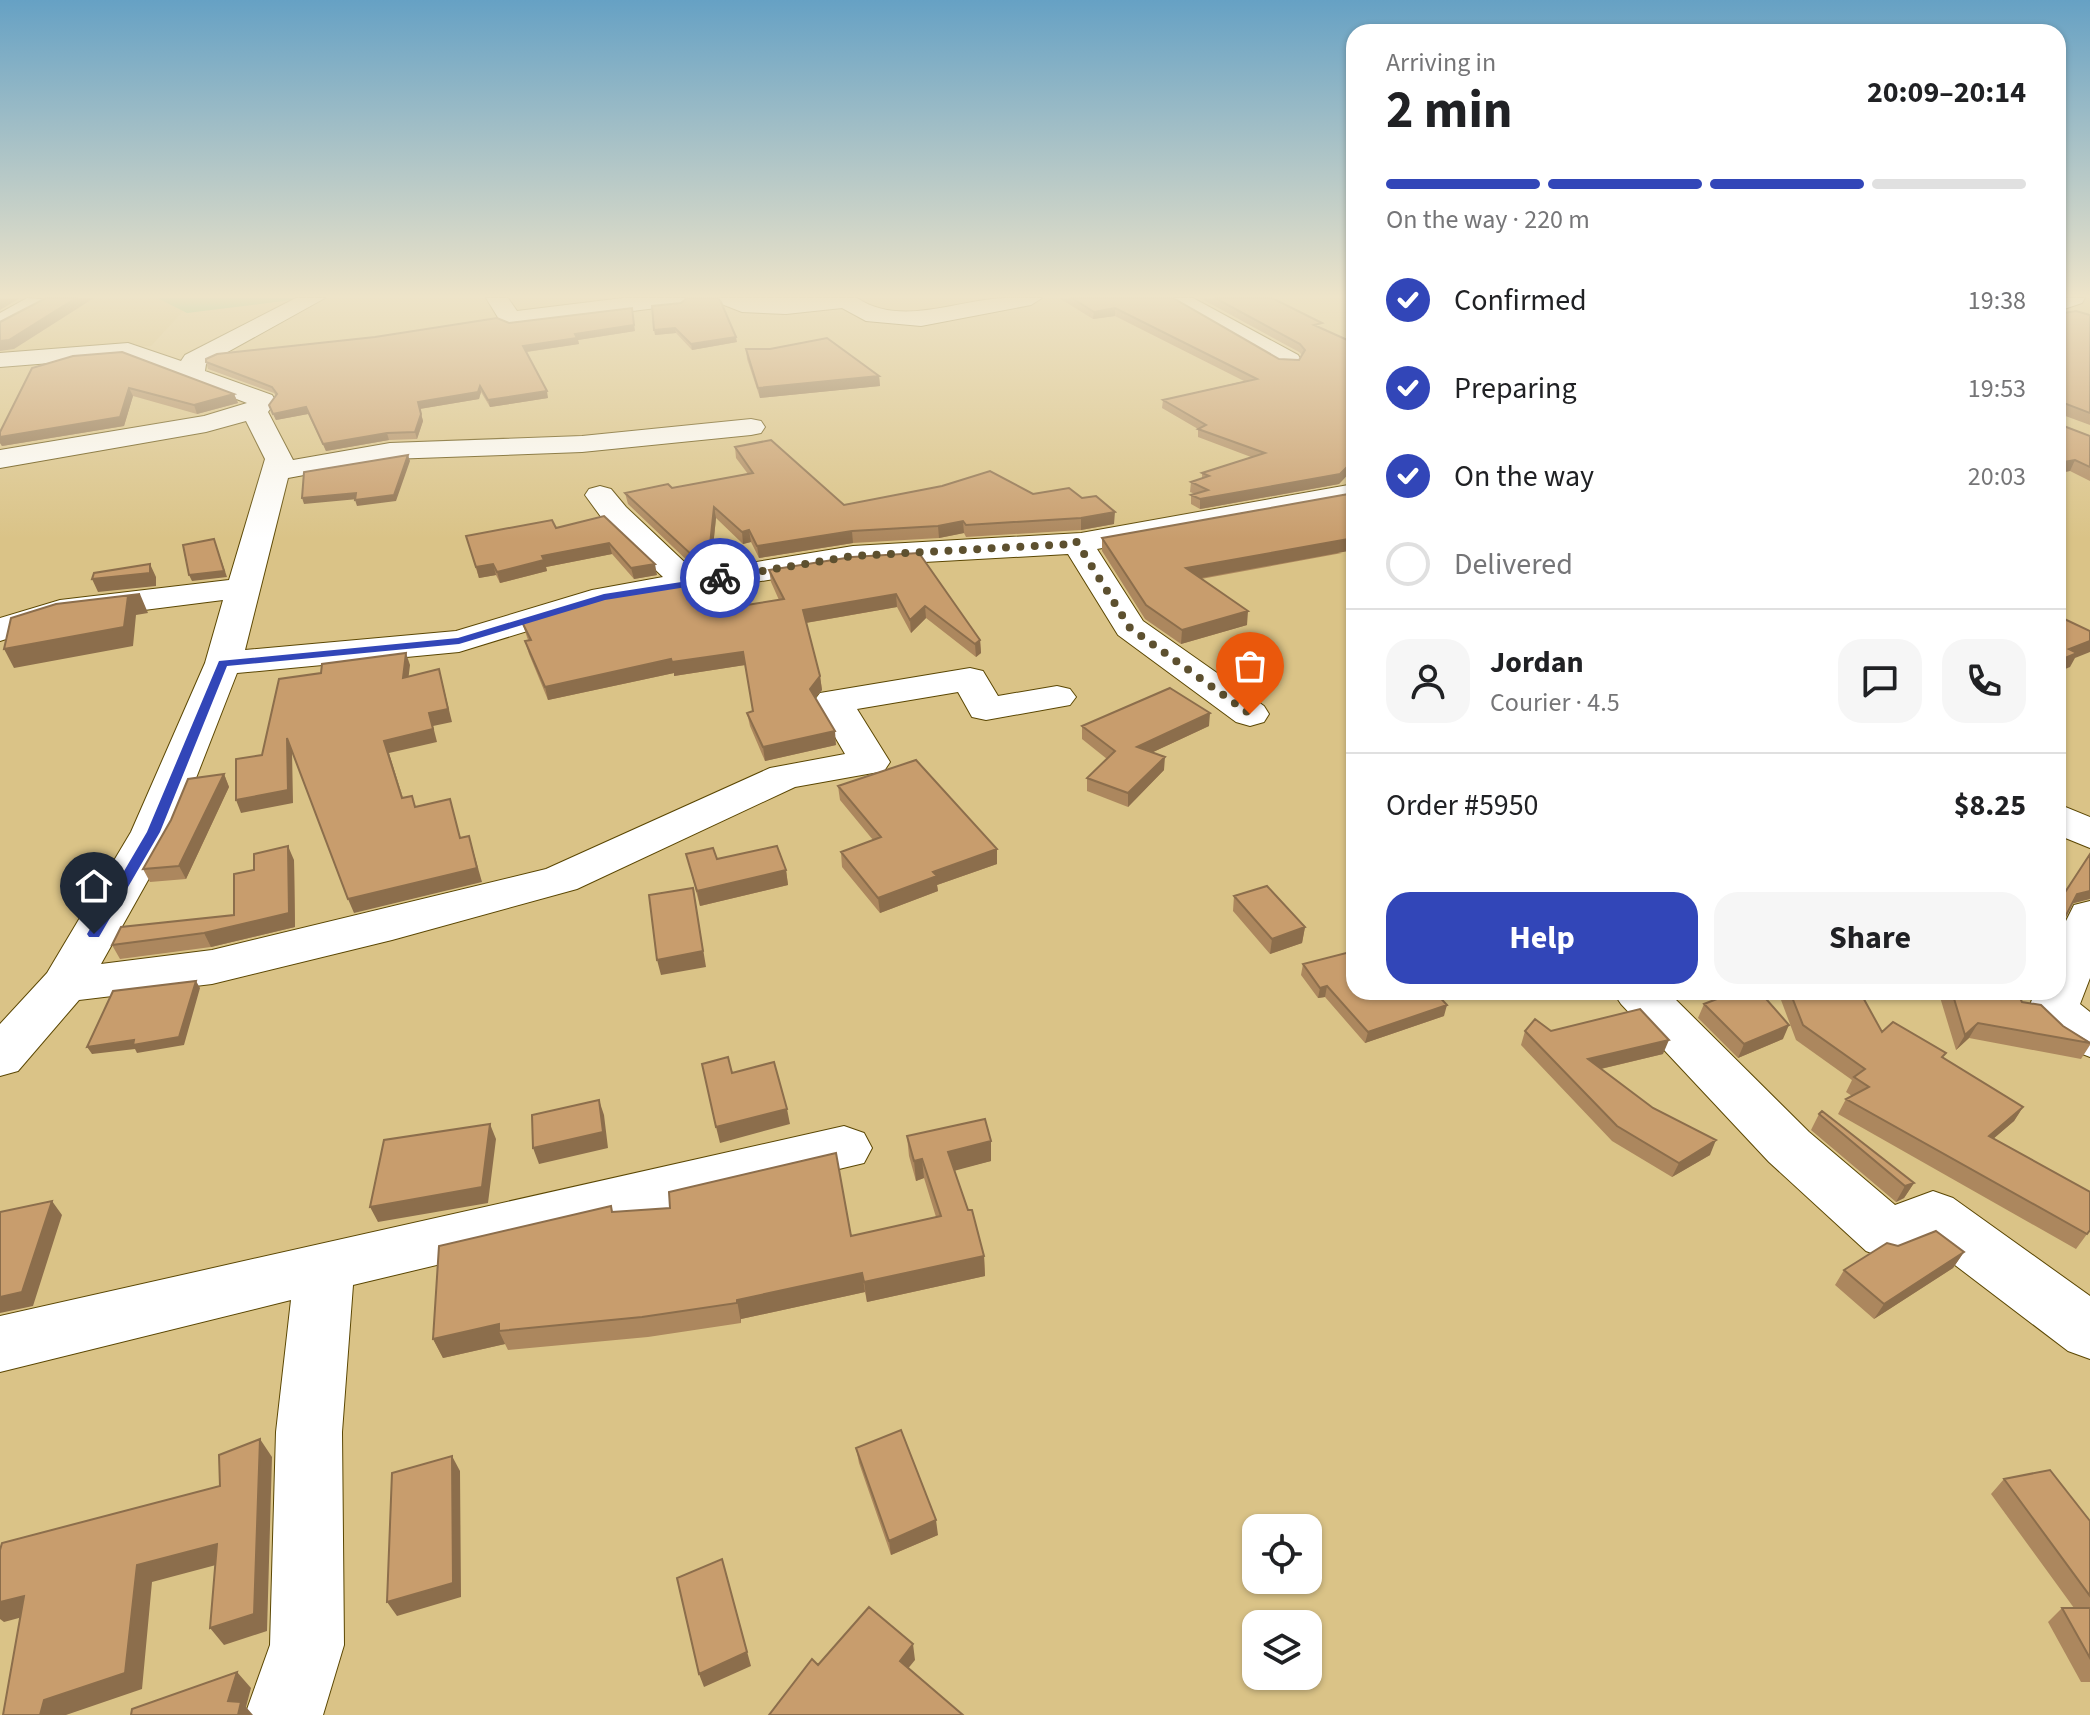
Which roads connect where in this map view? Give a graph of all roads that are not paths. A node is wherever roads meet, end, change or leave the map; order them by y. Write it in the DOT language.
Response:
graph roads {
  1 [pos="200,378"];
  2 [pos="254,411"];
  3 [pos="751,427"];
  4 [pos="0,459"];
  5 [pos="275,472"];
  6 [pos="1346,494"];
  7 [pos="600,495"];
  8 [pos="1076,541"];
  9 [pos="689,584"];
  10 [pos="243,588"];
  11 [pos="0,630"];
  12 [pos="223,663"];
  13 [pos="1057,697"];
  14 [pos="1250,714"];
  15 [pos="2066,822"];
  16 [pos="2090,835"];
  17 [pos="2090,916"];
  18 [pos="2066,977"];
  19 [pos="64,985"];
  20 [pos="1646,1000"];
  21 [pos="2057,1000"];
  22 [pos="2090,1038"];
  23 [pos="0,1057"];
  24 [pos="844,1148"];
  25 [pos="325,1266"];
  26 [pos="2090,1331"];
  27 [pos="0,1344"];
  28 [pos="284,1715"];
  1 -- 2 [label="street"];
  2 -- 4 [label="street"];
  2 -- 5 [label="street"];
  3 -- 5 [label="street"];
  5 -- 10 [label="street"];
  6 -- 8 [label="street"];
  7 -- 9 [label="street"];
  8 -- 9 [label="street"];
  8 -- 14 [label="street"];
  9 -- 12 [label="street"];
  10 -- 11 [label="street"];
  10 -- 12 [label="street"];
  12 -- 19 [label="street"];
  13 -- 19 [label="street"];
  15 -- 16 [label="street"];
  17 -- 18 [label="street"];
  19 -- 23 [label="street"];
  20 -- 26 [label="street"];
  21 -- 22 [label="street"];
  24 -- 25 [label="street"];
  25 -- 27 [label="street"];
  25 -- 28 [label="street"];
}
